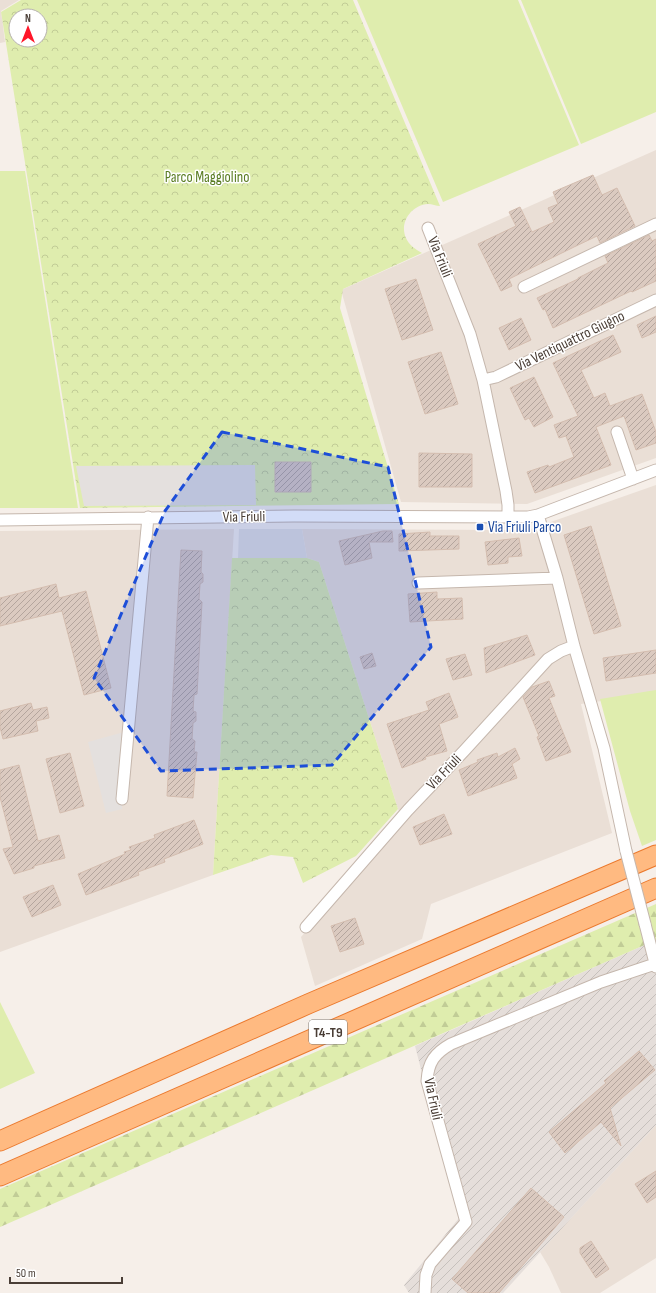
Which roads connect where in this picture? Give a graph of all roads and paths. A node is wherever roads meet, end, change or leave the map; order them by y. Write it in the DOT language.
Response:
graph roads {
  1 [pos="656,224"];
  2 [pos="428,228"];
  3 [pos="524,287"];
  4 [pos="656,300"];
  5 [pos="483,380"];
  6 [pos="616,432"];
  7 [pos="656,470"];
  8 [pos="633,479"];
  9 [pos="538,516"];
  10 [pos="508,517"];
  11 [pos="148,518"];
  12 [pos="0,520"];
  13 [pos="557,578"];
  14 [pos="418,583"];
  15 [pos="574,646"];
  16 [pos="122,799"];
  17 [pos="656,855"];
  18 [pos="656,888"];
  19 [pos="306,927"];
  20 [pos="656,966"];
  21 [pos="0,1141"];
  22 [pos="0,1176"];
  23 [pos="425,1293"];
  1 -- 3 [label="street"];
  2 -- 5 [label="street, Via Friuli"];
  4 -- 5 [label="street, Via Ventiquattro Giugno"];
  5 -- 10 [label="street, Via Friuli"];
  6 -- 8 [label="street"];
  7 -- 8 [label="street, Via Friuli"];
  8 -- 9 [label="street, Via Friuli"];
  9 -- 10 [label="street, Via Friuli"];
  9 -- 13 [label="street, Via Friuli"];
  10 -- 11 [label="street, Via Friuli"];
  11 -- 12 [label="street, Via Friuli"];
  11 -- 16 [label="street"];
  13 -- 14 [label="street"];
  13 -- 15 [label="street, Via Friuli"];
  15 -- 19 [label="street, Via Friuli"];
  15 -- 20 [label="street, Via Friuli, bridge"];
  17 -- 21 [label="highway, T4-T9"];
  18 -- 22 [label="highway, T4-T9"];
  20 -- 23 [label="street, Via Friuli"];
}
